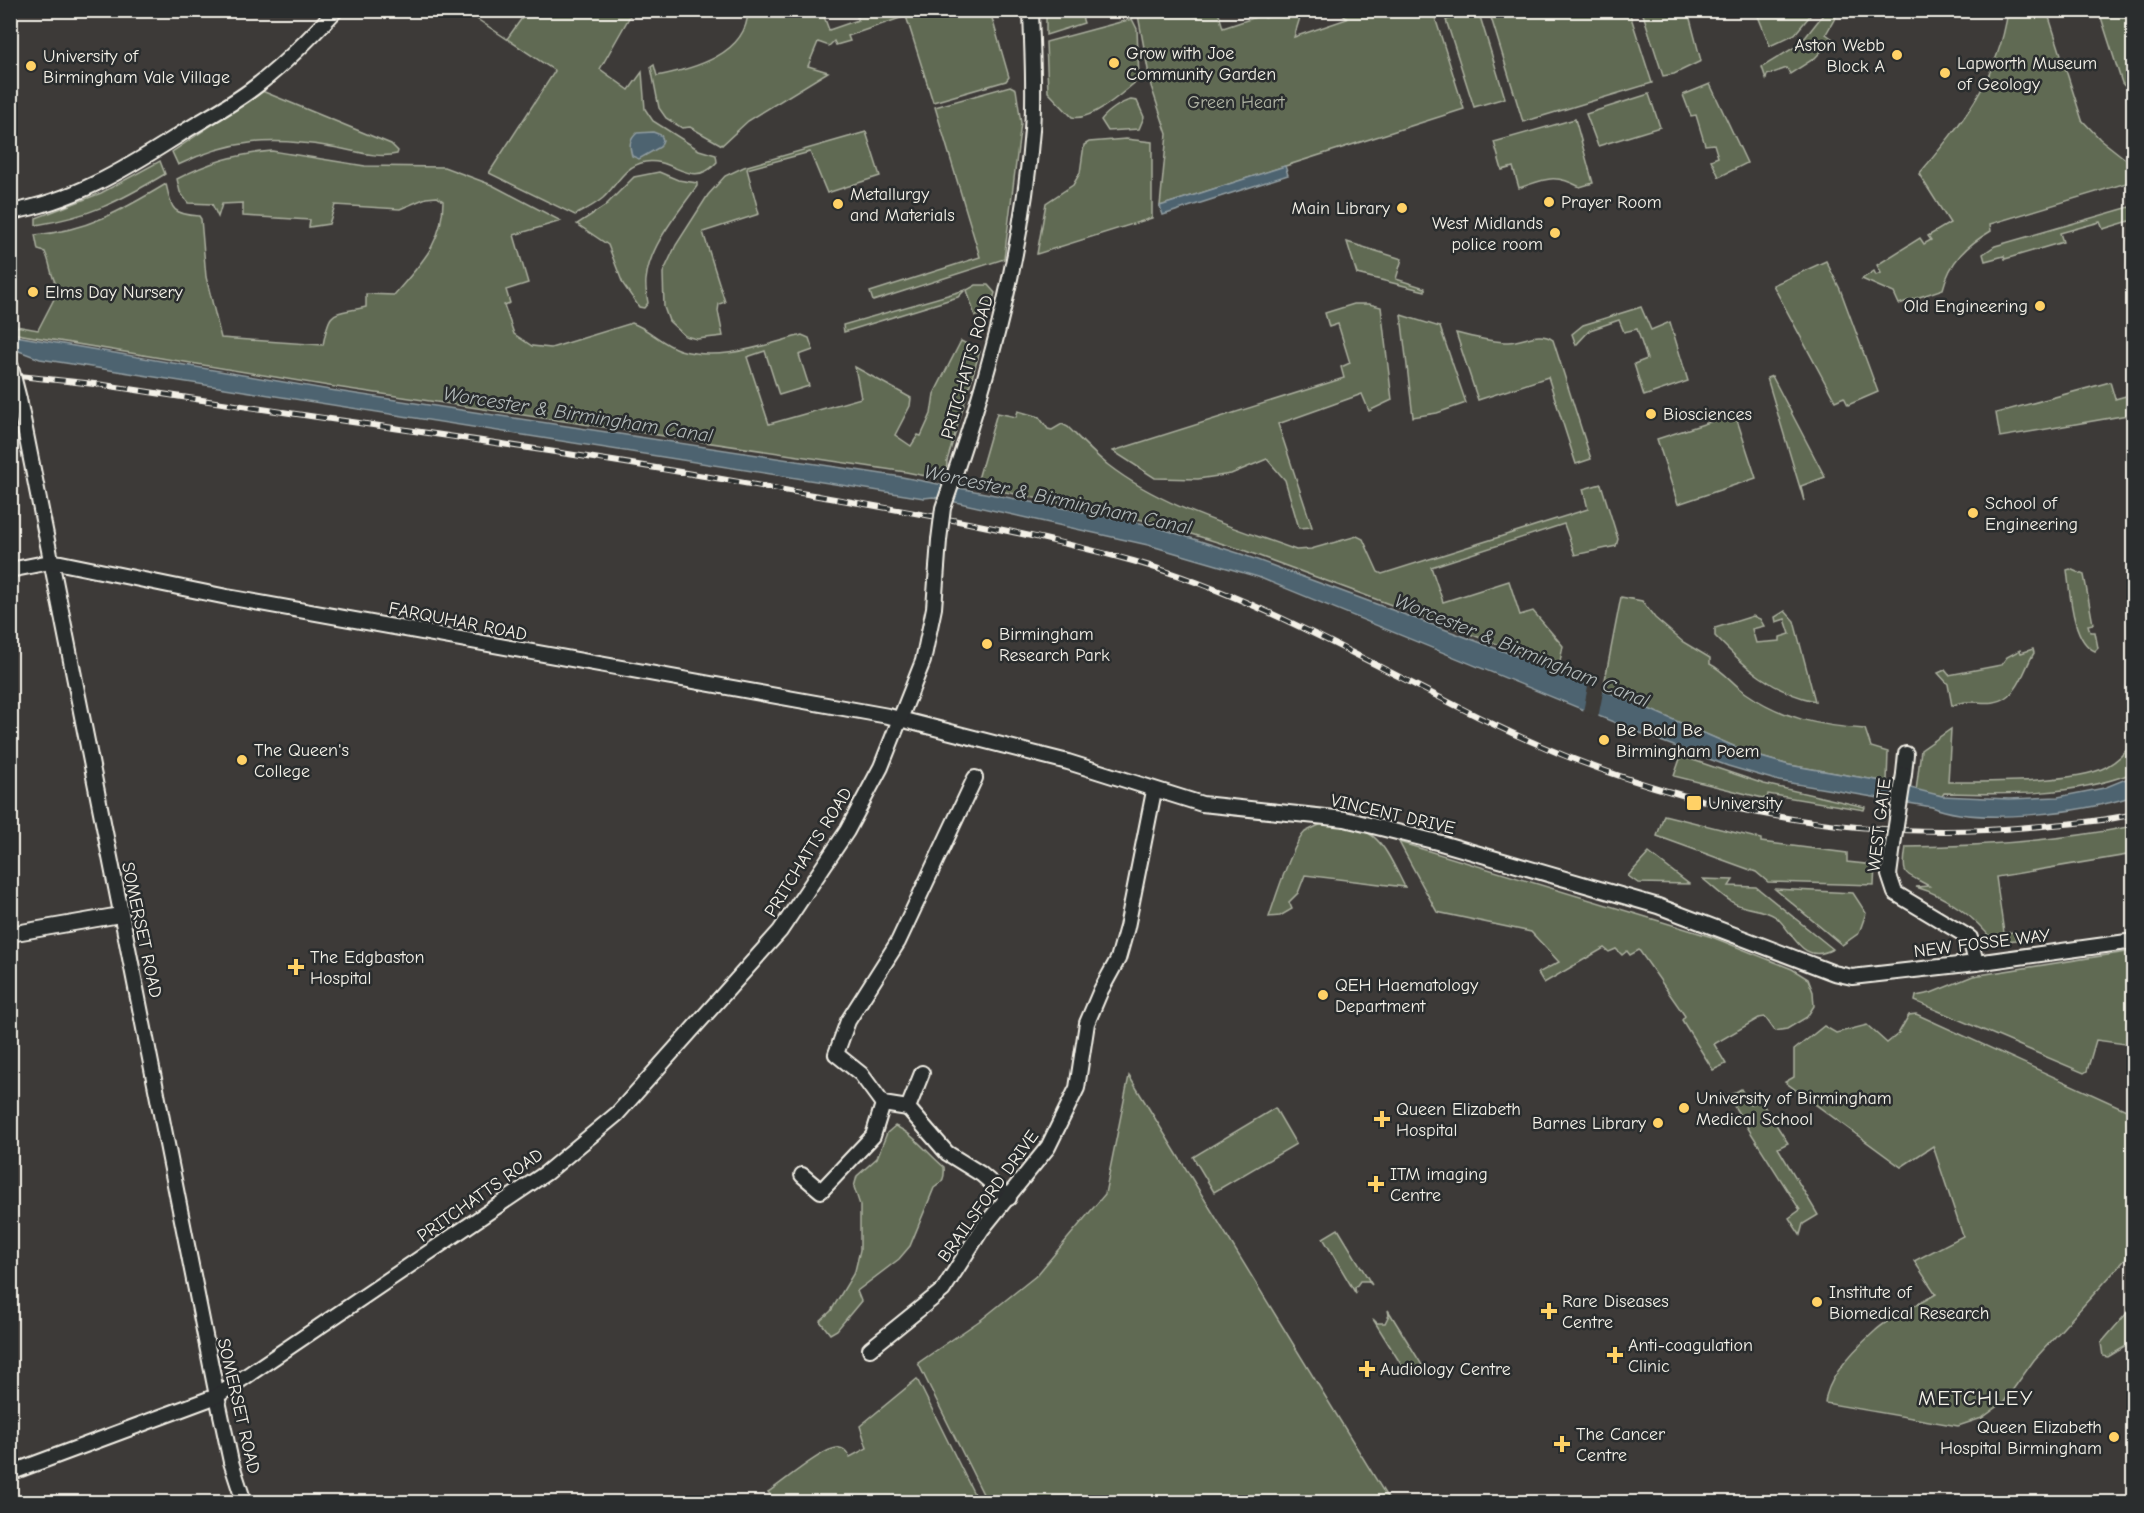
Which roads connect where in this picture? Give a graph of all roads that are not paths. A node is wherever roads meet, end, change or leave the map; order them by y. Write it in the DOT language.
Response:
graph roads {
  1 [pos="336,10"];
  2 [pos="1031,10"];
  3 [pos="10,212"];
  4 [pos="10,364"];
  5 [pos="50,562"];
  6 [pos="10,570"];
  7 [pos="900,721"];
  8 [pos="1906,754"];
  9 [pos="975,778"];
  10 [pos="1154,791"];
  11 [pos="120,915"];
  12 [pos="10,934"];
  13 [pos="2133,941"];
  14 [pos="1976,963"];
  15 [pos="1834,973"];
  16 [pos="922,1073"];
  17 [pos="883,1104"];
  18 [pos="908,1108"];
  19 [pos="802,1175"];
  20 [pos="1009,1198"];
  21 [pos="870,1350"];
  22 [pos="217,1396"];
  23 [pos="10,1473"];
  24 [pos="244,1503"];
  1 -- 3 [label="street"];
  2 -- 7 [label="street, PRITCHATTS ROAD, bridge"];
  4 -- 5 [label="street, SOMERSET ROAD, bridge"];
  5 -- 6 [label="street, FARQUHAR ROAD"];
  5 -- 7 [label="street, FARQUHAR ROAD"];
  5 -- 11 [label="street, SOMERSET ROAD"];
  7 -- 10 [label="street, VINCENT DRIVE"];
  7 -- 22 [label="street, PRITCHATTS ROAD"];
  8 -- 14 [label="street, WEST GATE, bridge"];
  9 -- 17 [label="street"];
  10 -- 15 [label="street, VINCENT DRIVE"];
  10 -- 20 [label="street, BRAILSFORD DRIVE"];
  11 -- 12 [label="street"];
  11 -- 22 [label="street, SOMERSET ROAD"];
  13 -- 14 [label="street, NEW FOSSE WAY"];
  14 -- 15 [label="street, NEW FOSSE WAY"];
  16 -- 18 [label="street"];
  17 -- 18 [label="street"];
  17 -- 19 [label="street"];
  18 -- 20 [label="street"];
  20 -- 21 [label="street, BRAILSFORD DRIVE"];
  22 -- 23 [label="street, PRITCHATTS ROAD"];
  22 -- 24 [label="street, SOMERSET ROAD"];
}
